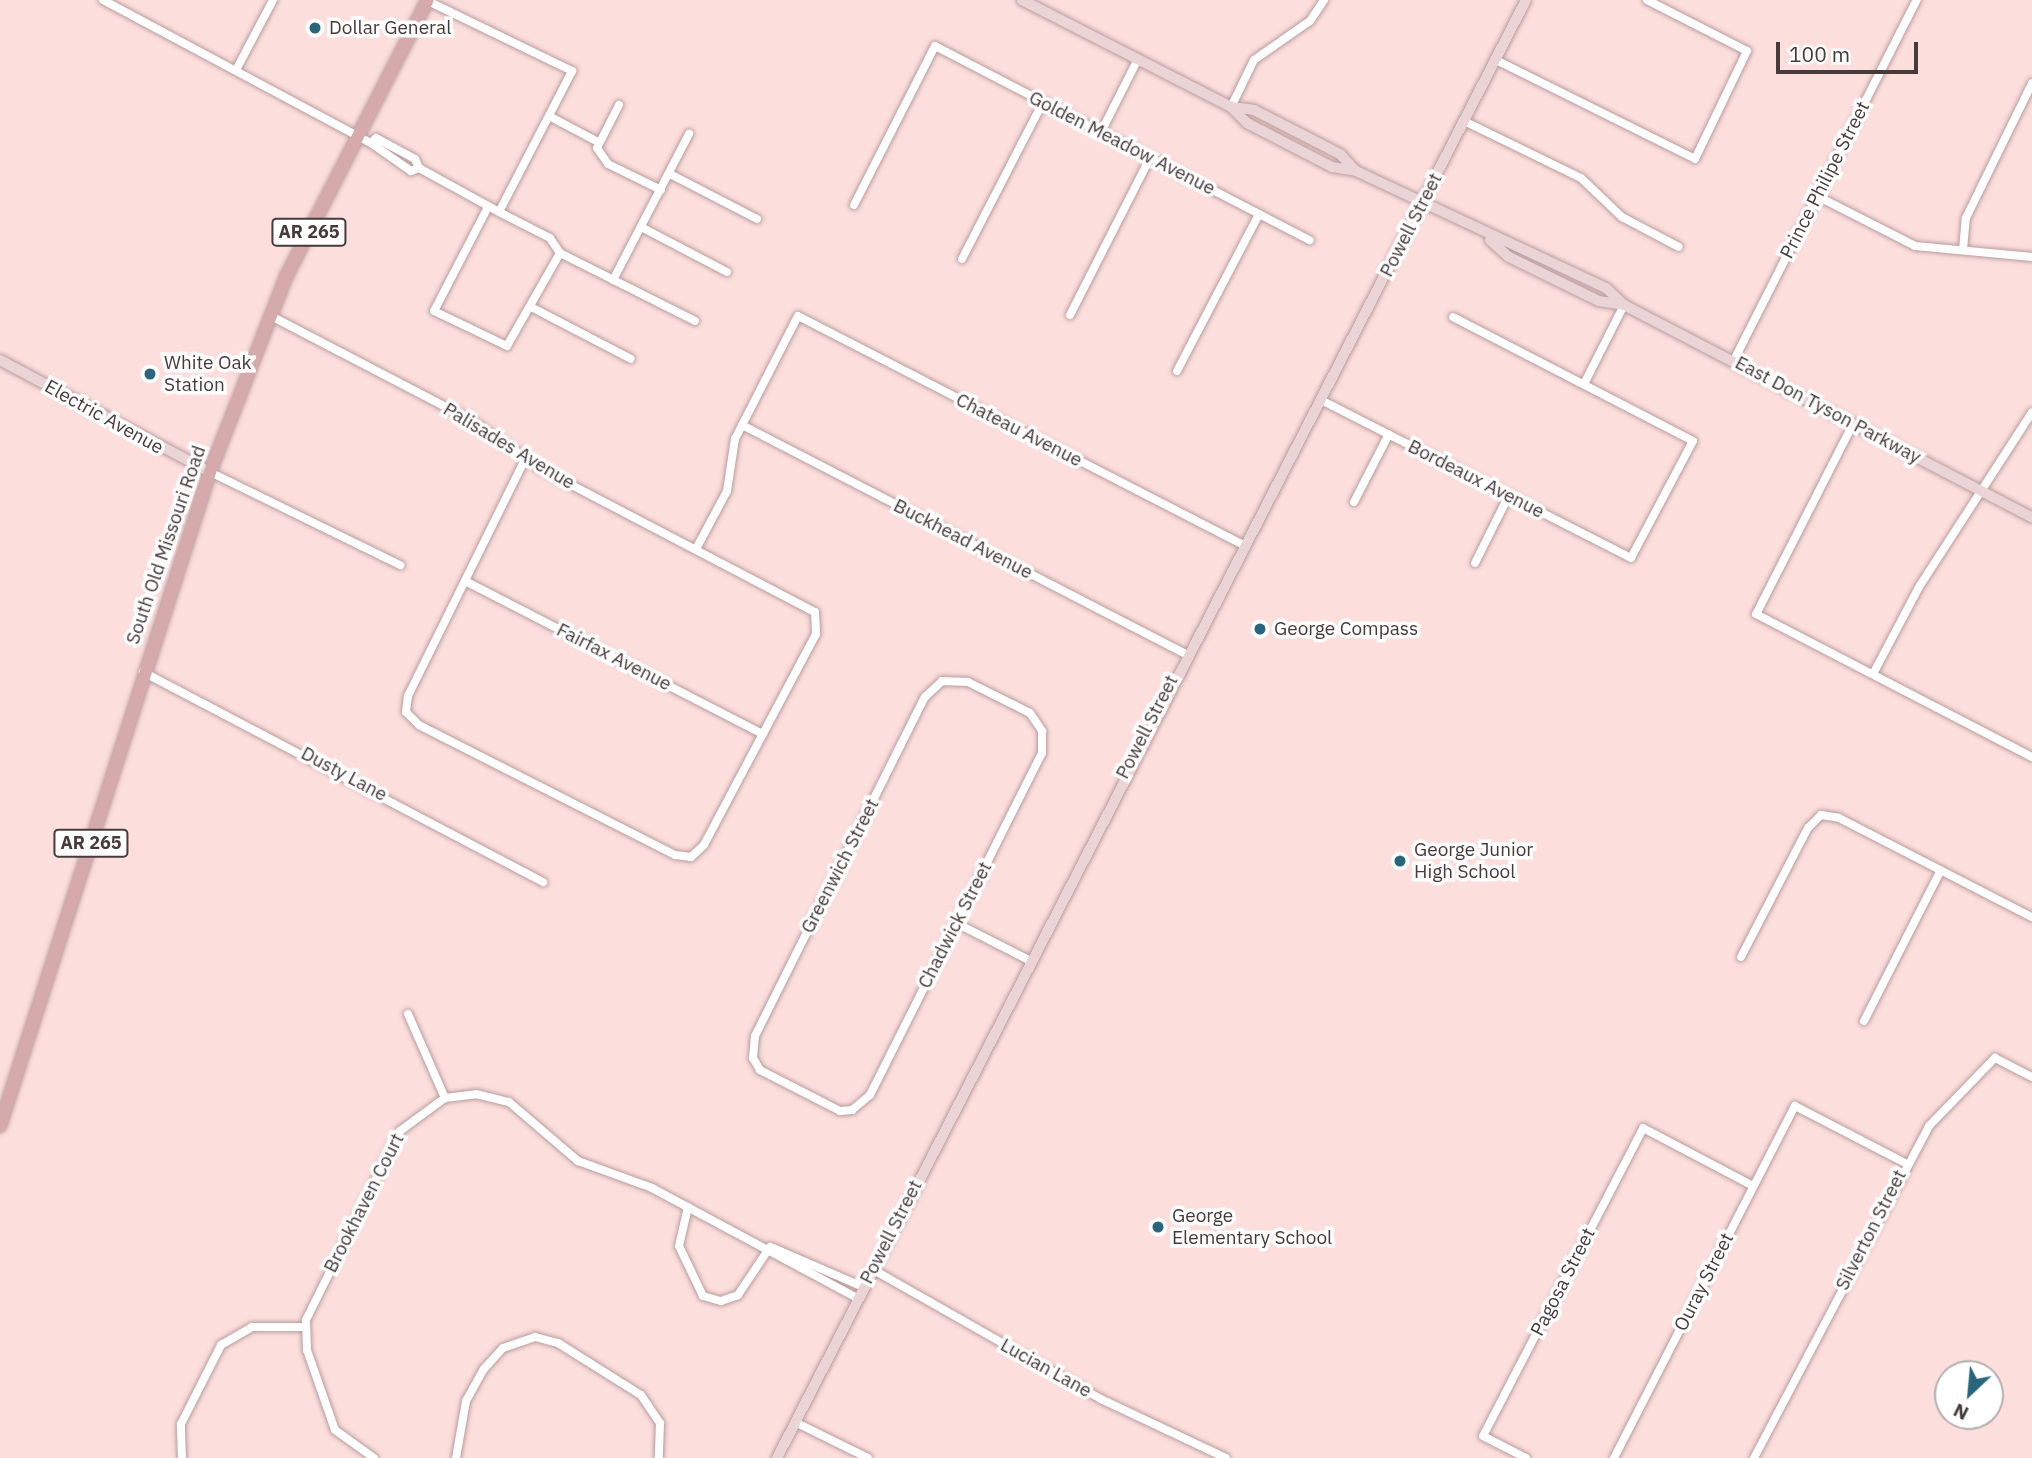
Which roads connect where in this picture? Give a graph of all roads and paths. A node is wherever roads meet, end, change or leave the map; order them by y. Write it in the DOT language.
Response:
graph roads {
  1 [pos="103,0"];
  2 [pos="273,0"];
  3 [pos="428,0"];
  4 [pos="1022,0"];
  5 [pos="1324,0"];
  6 [pos="1525,0"];
  7 [pos="1647,0"];
  8 [pos="1917,0"];
  9 [pos="1138,59"];
  10 [pos="1496,60"];
  11 [pos="236,70"];
  12 [pos="2032,83"];
  13 [pos="1043,102"];
  14 [pos="620,105"];
  15 [pos="1231,107"];
  16 [pos="549,116"];
  17 [pos="1464,121"];
  18 [pos="1101,132"];
  19 [pos="689,134"];
  20 [pos="358,136"];
  21 [pos="598,142"];
  22 [pos="1150,158"];
  23 [pos="670,174"];
  24 [pos="661,190"];
  25 [pos="1817,196"];
  26 [pos="1421,204"];
  27 [pos="854,205"];
  28 [pos="488,207"];
  29 [pos="499,212"];
  30 [pos="1259,214"];
  31 [pos="758,219"];
  32 [pos="641,227"];
  33 [pos="1310,240"];
  34 [pos="1679,247"];
  35 [pos="1963,250"];
  36 [pos="560,253"];
  37 [pos="2032,257"];
  38 [pos="962,259"];
  39 [pos="727,272"];
  40 [pos="613,280"];
  41 [pos="1624,305"];
  42 [pos="533,308"];
  43 [pos="1070,315"];
  44 [pos="271,316"];
  45 [pos="1453,317"];
  46 [pos="695,321"];
  47 [pos="631,359"];
  48 [pos="0,360"];
  49 [pos="1734,360"];
  50 [pos="1177,371"];
  51 [pos="1584,384"];
  52 [pos="1321,400"];
  53 [pos="2032,412"];
  54 [pos="1853,424"];
  55 [pos="741,425"];
  56 [pos="1389,434"];
  57 [pos="525,459"];
  58 [pos="210,472"];
  59 [pos="1983,492"];
  60 [pos="1509,495"];
  61 [pos="1354,502"];
  62 [pos="2032,517"];
  63 [pos="1241,544"];
  64 [pos="696,549"];
  65 [pos="1475,563"];
  66 [pos="400,565"];
  67 [pos="465,581"];
  68 [pos="1185,654"];
  69 [pos="143,672"];
  70 [pos="1873,674"];
  71 [pos="1042,731"];
  72 [pos="763,734"];
  73 [pos="2032,757"];
  74 [pos="1941,870"];
  75 [pos="543,882"];
  76 [pos="2032,917"];
  77 [pos="956,923"];
  78 [pos="1741,957"];
  79 [pos="1029,960"];
  80 [pos="408,1014"];
  81 [pos="1864,1021"];
  82 [pos="2032,1077"];
  83 [pos="445,1098"];
  84 [pos="852,1111"];
  85 [pos="0,1126"];
  86 [pos="1905,1163"];
  87 [pos="1754,1186"];
  88 [pos="688,1207"];
  89 [pos="770,1247"];
  90 [pos="872,1269"];
  91 [pos="863,1287"];
  92 [pos="857,1298"];
  93 [pos="305,1327"];
  94 [pos="795,1422"];
  95 [pos="182,1458"];
  96 [pos="373,1458"];
  97 [pos="456,1458"];
  98 [pos="659,1458"];
  99 [pos="777,1458"];
  100 [pos="868,1458"];
  101 [pos="1226,1458"];
  102 [pos="1526,1458"];
  103 [pos="1614,1458"];
  104 [pos="1754,1458"];
  1 -- 11 [label="street"];
  2 -- 11 [label="street"];
  3 -- 16 [label="street"];
  3 -- 20 [label="main road, South Old Missouri Road / AR 265"];
  4 -- 9 [label="street, East Don Tyson Parkway"];
  5 -- 15 [label="street"];
  6 -- 10 [label="street, Powell Street"];
  7 -- 10 [label="street"];
  8 -- 25 [label="street, Prince Philipe Street"];
  9 -- 15 [label="street, East Don Tyson Parkway"];
  9 -- 18 [label="street"];
  10 -- 17 [label="street, Powell Street"];
  11 -- 20 [label="street"];
  12 -- 35 [label="street"];
  13 -- 18 [label="street, Golden Meadow Avenue"];
  13 -- 27 [label="street, Golden Meadow Avenue"];
  13 -- 38 [label="street"];
  14 -- 21 [label="street"];
  15 -- 26 [label="street, East Don Tyson Parkway"];
  16 -- 21 [label="street"];
  16 -- 29 [label="street"];
  17 -- 26 [label="street, Powell Street"];
  17 -- 34 [label="street"];
  18 -- 22 [label="street, Golden Meadow Avenue"];
  19 -- 23 [label="street"];
  20 -- 28 [label="street"];
  20 -- 44 [label="main road, South Old Missouri Road / AR 265"];
  21 -- 24 [label="street"];
  22 -- 30 [label="street, Golden Meadow Avenue"];
  22 -- 43 [label="street"];
  23 -- 24 [label="street"];
  23 -- 31 [label="street"];
  24 -- 32 [label="street"];
  25 -- 35 [label="street"];
  25 -- 49 [label="street, Prince Philipe Street"];
  26 -- 41 [label="street, East Don Tyson Parkway"];
  26 -- 52 [label="street, Powell Street"];
  28 -- 29 [label="street"];
  28 -- 42 [label="street"];
  29 -- 36 [label="street"];
  30 -- 33 [label="street, Golden Meadow Avenue"];
  30 -- 50 [label="street"];
  32 -- 39 [label="street"];
  32 -- 40 [label="street"];
  35 -- 37 [label="street"];
  36 -- 40 [label="street"];
  36 -- 42 [label="street"];
  40 -- 46 [label="street"];
  41 -- 49 [label="street, East Don Tyson Parkway"];
  41 -- 51 [label="street"];
  42 -- 47 [label="street"];
  44 -- 57 [label="street, Palisades Avenue"];
  44 -- 58 [label="main road, South Old Missouri Road / AR 265"];
  45 -- 51 [label="street"];
  48 -- 58 [label="street, Electric Avenue"];
  49 -- 54 [label="street, East Don Tyson Parkway"];
  51 -- 60 [label="street, Bordeaux Avenue"];
  52 -- 56 [label="street, Bordeaux Avenue"];
  52 -- 63 [label="street, Powell Street"];
  53 -- 59 [label="street"];
  54 -- 59 [label="street, East Don Tyson Parkway"];
  54 -- 70 [label="street"];
  55 -- 63 [label="street, Chateau Avenue"];
  55 -- 64 [label="street"];
  55 -- 68 [label="street, Buckhead Avenue"];
  56 -- 60 [label="street, Bordeaux Avenue"];
  56 -- 61 [label="street"];
  57 -- 64 [label="street, Palisades Avenue"];
  57 -- 67 [label="street"];
  58 -- 66 [label="street"];
  58 -- 69 [label="main road, South Old Missouri Road / AR 265"];
  59 -- 62 [label="street, East Don Tyson Parkway"];
  59 -- 70 [label="street"];
  60 -- 65 [label="street"];
  63 -- 68 [label="street, Powell Street"];
  64 -- 72 [label="street, Palisades Avenue"];
  67 -- 72 [label="street, Fairfax Avenue"];
  67 -- 72 [label="street"];
  68 -- 79 [label="street, Powell Street"];
  69 -- 75 [label="street, Dusty Lane"];
  69 -- 85 [label="main road, South Old Missouri Road / AR 265"];
  70 -- 73 [label="street"];
  71 -- 77 [label="street, Chadwick Street"];
  71 -- 84 [label="street, Greenwich Street"];
  74 -- 76 [label="street"];
  74 -- 78 [label="street"];
  74 -- 81 [label="street"];
  77 -- 79 [label="street"];
  77 -- 84 [label="street, Chadwick Street"];
  79 -- 90 [label="street, Powell Street"];
  80 -- 83 [label="street"];
  82 -- 86 [label="street, Silverton Street"];
  83 -- 88 [label="street"];
  83 -- 93 [label="street, Brookhaven Court"];
  86 -- 87 [label="street, Ouray Street"];
  86 -- 104 [label="street, Silverton Street"];
  87 -- 102 [label="street, Pagosa Street"];
  87 -- 103 [label="street, Ouray Street"];
  88 -- 89 [label="street"];
  88 -- 89 [label="street"];
  89 -- 91 [label="street"];
  89 -- 92 [label="street"];
  90 -- 91 [label="street, Powell Street"];
  90 -- 101 [label="street, Lucian Lane"];
  91 -- 92 [label="street, Powell Street"];
  92 -- 94 [label="street, Powell Street"];
  93 -- 95 [label="street"];
  93 -- 96 [label="street"];
  94 -- 99 [label="street, Powell Street"];
  94 -- 100 [label="street"];
  97 -- 98 [label="street"];
}
